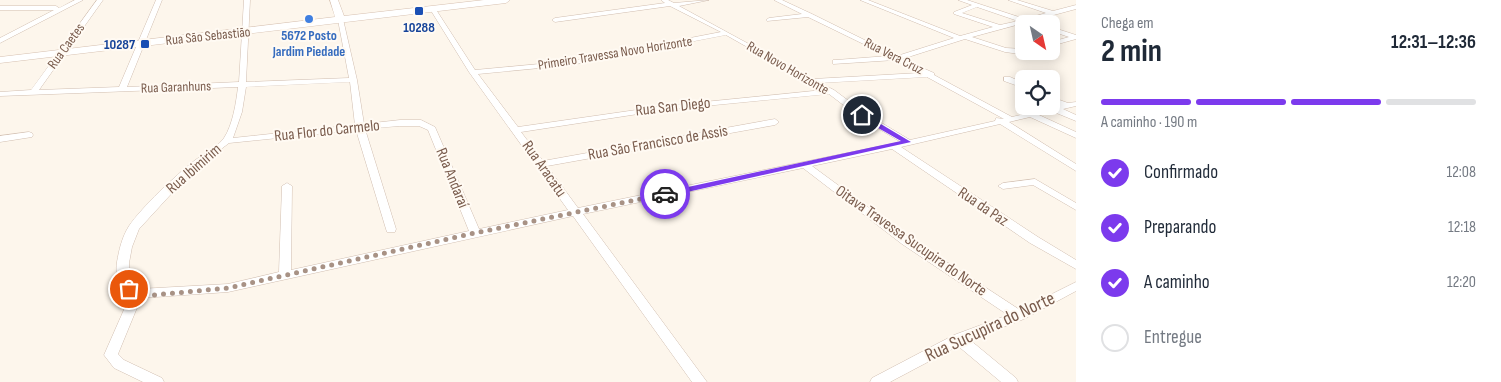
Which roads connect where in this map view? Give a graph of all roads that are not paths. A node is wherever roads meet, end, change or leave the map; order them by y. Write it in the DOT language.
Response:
graph roads {
  1 [pos="80,0"];
  2 [pos="100,0"];
  3 [pos="159,0"];
  4 [pos="247,0"];
  5 [pos="334,0"];
  6 [pos="506,0"];
  7 [pos="706,0"];
  8 [pos="777,0"];
  9 [pos="887,0"];
  10 [pos="961,0"];
  11 [pos="1012,0"];
  12 [pos="866,1"];
  13 [pos="669,3"];
  14 [pos="430,4"];
  15 [pos="978,6"];
  16 [pos="1076,7"];
  17 [pos="0,8"];
  18 [pos="59,8"];
  19 [pos="1052,13"];
  20 [pos="810,15"];
  21 [pos="1046,15"];
  22 [pos="1015,18"];
  23 [pos="341,20"];
  24 [pos="554,20"];
  25 [pos="769,20"];
  26 [pos="1015,24"];
  27 [pos="999,28"];
  28 [pos="247,31"];
  29 [pos="1060,32"];
  30 [pos="727,33"];
  31 [pos="963,37"];
  32 [pos="1076,37"];
  33 [pos="1060,41"];
  34 [pos="0,42"];
  35 [pos="140,43"];
  36 [pos="1015,52"];
  37 [pos="60,53"];
  38 [pos="897,58"];
  39 [pos="0,60"];
  40 [pos="836,62"];
  41 [pos="473,72"];
  42 [pos="932,75"];
  43 [pos="1007,79"];
  44 [pos="353,80"];
  45 [pos="810,81"];
  46 [pos="1015,82"];
  47 [pos="241,85"];
  48 [pos="122,89"];
  49 [pos="830,92"];
  50 [pos="33,93"];
  51 [pos="0,94"];
  52 [pos="1060,108"];
  53 [pos="1025,115"];
  54 [pos="1032,115"];
  55 [pos="1076,118"];
  56 [pos="1004,119"];
  57 [pos="775,122"];
  58 [pos="426,125"];
  59 [pos="360,128"];
  60 [pos="516,130"];
  61 [pos="28,135"];
  62 [pos="1076,135"];
  63 [pos="0,139"];
  64 [pos="227,141"];
  65 [pos="908,142"];
  66 [pos="892,145"];
  67 [pos="541,164"];
  68 [pos="805,164"];
  69 [pos="1076,168"];
  70 [pos="287,186"];
  71 [pos="1003,186"];
  72 [pos="1076,207"];
  73 [pos="575,213"];
  74 [pos="391,228"];
  75 [pos="475,233"];
  76 [pos="1076,265"];
  77 [pos="285,276"];
  78 [pos="1076,286"];
  79 [pos="136,294"];
  80 [pos="1019,316"];
  81 [pos="959,339"];
  82 [pos="157,382"];
  83 [pos="700,382"];
  84 [pos="877,382"];
  85 [pos="1011,382"];
  1 -- 18 [label="street"];
  2 -- 37 [label="street, Rua Caetes"];
  3 -- 35 [label="street"];
  4 -- 28 [label="street, Rua Ibimirim"];
  5 -- 23 [label="street"];
  6 -- 14 [label="street, Rua São Sebastião"];
  7 -- 13 [label="street"];
  8 -- 20 [label="street, Rua Vera Cruz"];
  9 -- 12 [label="street"];
  10 -- 15 [label="street"];
  11 -- 19 [label="street"];
  12 -- 31 [label="street"];
  13 -- 24 [label="street"];
  13 -- 30 [label="street, Rua Novo Horizonte"];
  14 -- 23 [label="street, Rua São Sebastião"];
  14 -- 41 [label="street, Rua Aracatu"];
  15 -- 22 [label="street"];
  15 -- 27 [label="street"];
  16 -- 19 [label="street"];
  17 -- 18 [label="street"];
  18 -- 34 [label="street"];
  19 -- 21 [label="street"];
  20 -- 25 [label="street"];
  20 -- 38 [label="street, Rua Vera Cruz"];
  23 -- 28 [label="street, Rua São Sebastião"];
  23 -- 44 [label="street"];
  26 -- 27 [label="street"];
  27 -- 31 [label="street"];
  28 -- 35 [label="street, Rua São Sebastião"];
  28 -- 47 [label="street, Rua Ibimirim"];
  29 -- 32 [label="street"];
  30 -- 41 [label="street, Primeiro Travessa Novo Horizonte"];
  30 -- 45 [label="street, Rua Novo Horizonte"];
  31 -- 36 [label="street"];
  31 -- 38 [label="street"];
  32 -- 33 [label="street"];
  35 -- 37 [label="street, Rua São Sebastião"];
  35 -- 48 [label="street"];
  37 -- 39 [label="street, Rua São Sebastião"];
  37 -- 50 [label="street, Rua Caetes"];
  38 -- 40 [label="street"];
  38 -- 42 [label="street, Rua Vera Cruz"];
  41 -- 60 [label="street, Rua Aracatu"];
  42 -- 45 [label="street"];
  42 -- 56 [label="street, Rua Vera Cruz"];
  43 -- 46 [label="street"];
  44 -- 47 [label="street, Rua Garanhuns"];
  44 -- 59 [label="street"];
  45 -- 49 [label="street, Rua Novo Horizonte"];
  47 -- 48 [label="street, Rua Garanhuns"];
  47 -- 64 [label="street, Rua Ibimirim"];
  48 -- 50 [label="street, Rua Garanhuns"];
  49 -- 60 [label="street, Rua San Diego"];
  49 -- 65 [label="street, Rua Novo Horizonte"];
  50 -- 51 [label="street, Rua Garanhuns"];
  52 -- 55 [label="street"];
  53 -- 56 [label="street"];
  54 -- 62 [label="street"];
  56 -- 65 [label="street"];
  56 -- 69 [label="street, Rua Vera Cruz"];
  57 -- 67 [label="street, Rua São Francisco de Assis"];
  58 -- 59 [label="street, Rua Flor do Carmelo"];
  58 -- 75 [label="street, Rua Andaraí"];
  59 -- 64 [label="street, Rua Flor do Carmelo"];
  59 -- 74 [label="street"];
  60 -- 67 [label="street, Rua Aracatu"];
  61 -- 63 [label="street"];
  64 -- 79 [label="street, Rua Ibimirim"];
  65 -- 66 [label="street"];
  66 -- 68 [label="street"];
  66 -- 76 [label="street, Rua da Paz"];
  67 -- 73 [label="street, Rua Aracatu"];
  68 -- 73 [label="street"];
  68 -- 80 [label="street, Oitava Travessa Sucupira do Norte"];
  70 -- 77 [label="street"];
  71 -- 72 [label="street"];
  73 -- 75 [label="street"];
  73 -- 83 [label="street, Rua Aracatu"];
  75 -- 77 [label="street"];
  77 -- 79 [label="street"];
  78 -- 80 [label="street, Rua Sucupira do Norte"];
  79 -- 82 [label="street"];
  80 -- 81 [label="street, Rua Sucupira do Norte"];
  81 -- 84 [label="street, Rua Sucupira do Norte"];
  81 -- 85 [label="street"];
}
